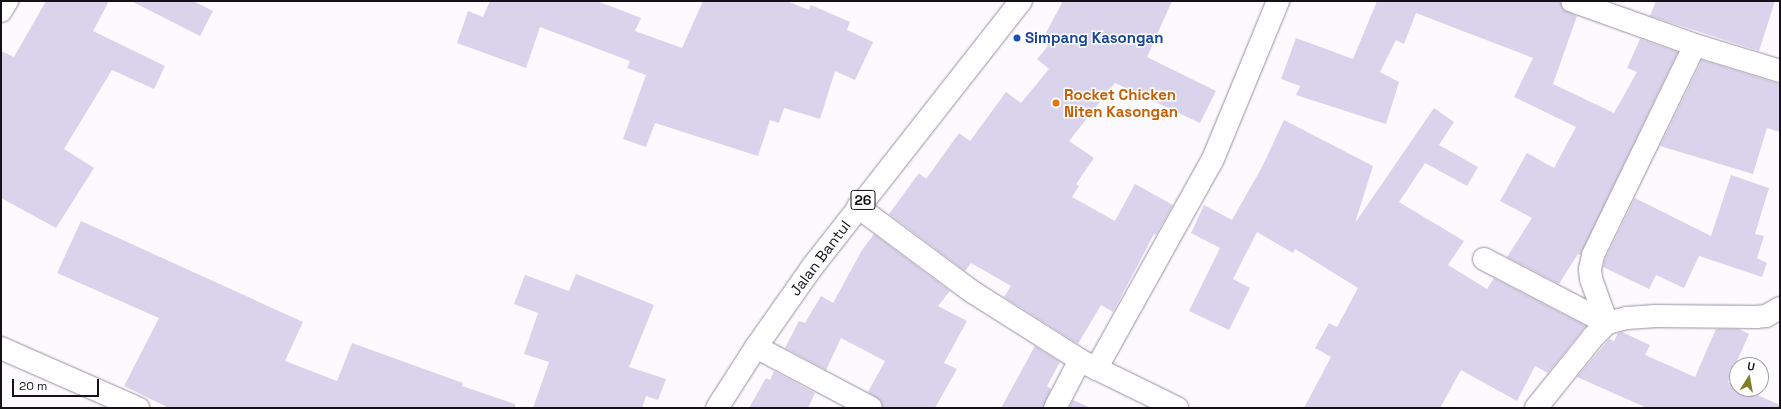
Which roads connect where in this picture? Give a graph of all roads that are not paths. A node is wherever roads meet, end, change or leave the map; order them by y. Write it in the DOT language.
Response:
graph roads {
  1 [pos="7,1"];
  2 [pos="1021,1"];
  3 [pos="1278,1"];
  4 [pos="1572,1"];
  5 [pos="1,11"];
  6 [pos="1695,45"];
  7 [pos="1780,70"];
  8 [pos="858,207"];
  9 [pos="1484,259"];
  10 [pos="1780,308"];
  11 [pos="1607,323"];
  12 [pos="756,347"];
  13 [pos="1,348"];
  14 [pos="1088,365"];
  15 [pos="138,408"];
  16 [pos="717,408"];
  17 [pos="872,408"];
  18 [pos="1055,408"];
  19 [pos="1177,408"];
  20 [pos="1536,408"];
  1 -- 5 [label="street"];
  2 -- 8 [label="street, Jalan Bantul / 26"];
  3 -- 14 [label="street"];
  4 -- 6 [label="street"];
  6 -- 7 [label="street"];
  6 -- 11 [label="street"];
  8 -- 12 [label="street, Jalan Bantul / 26"];
  8 -- 14 [label="street"];
  9 -- 11 [label="street"];
  10 -- 11 [label="street"];
  11 -- 20 [label="street"];
  12 -- 16 [label="street, Jalan Bantul / 26"];
  12 -- 17 [label="street"];
  13 -- 15 [label="street"];
  14 -- 18 [label="street"];
  14 -- 19 [label="street"];
}
